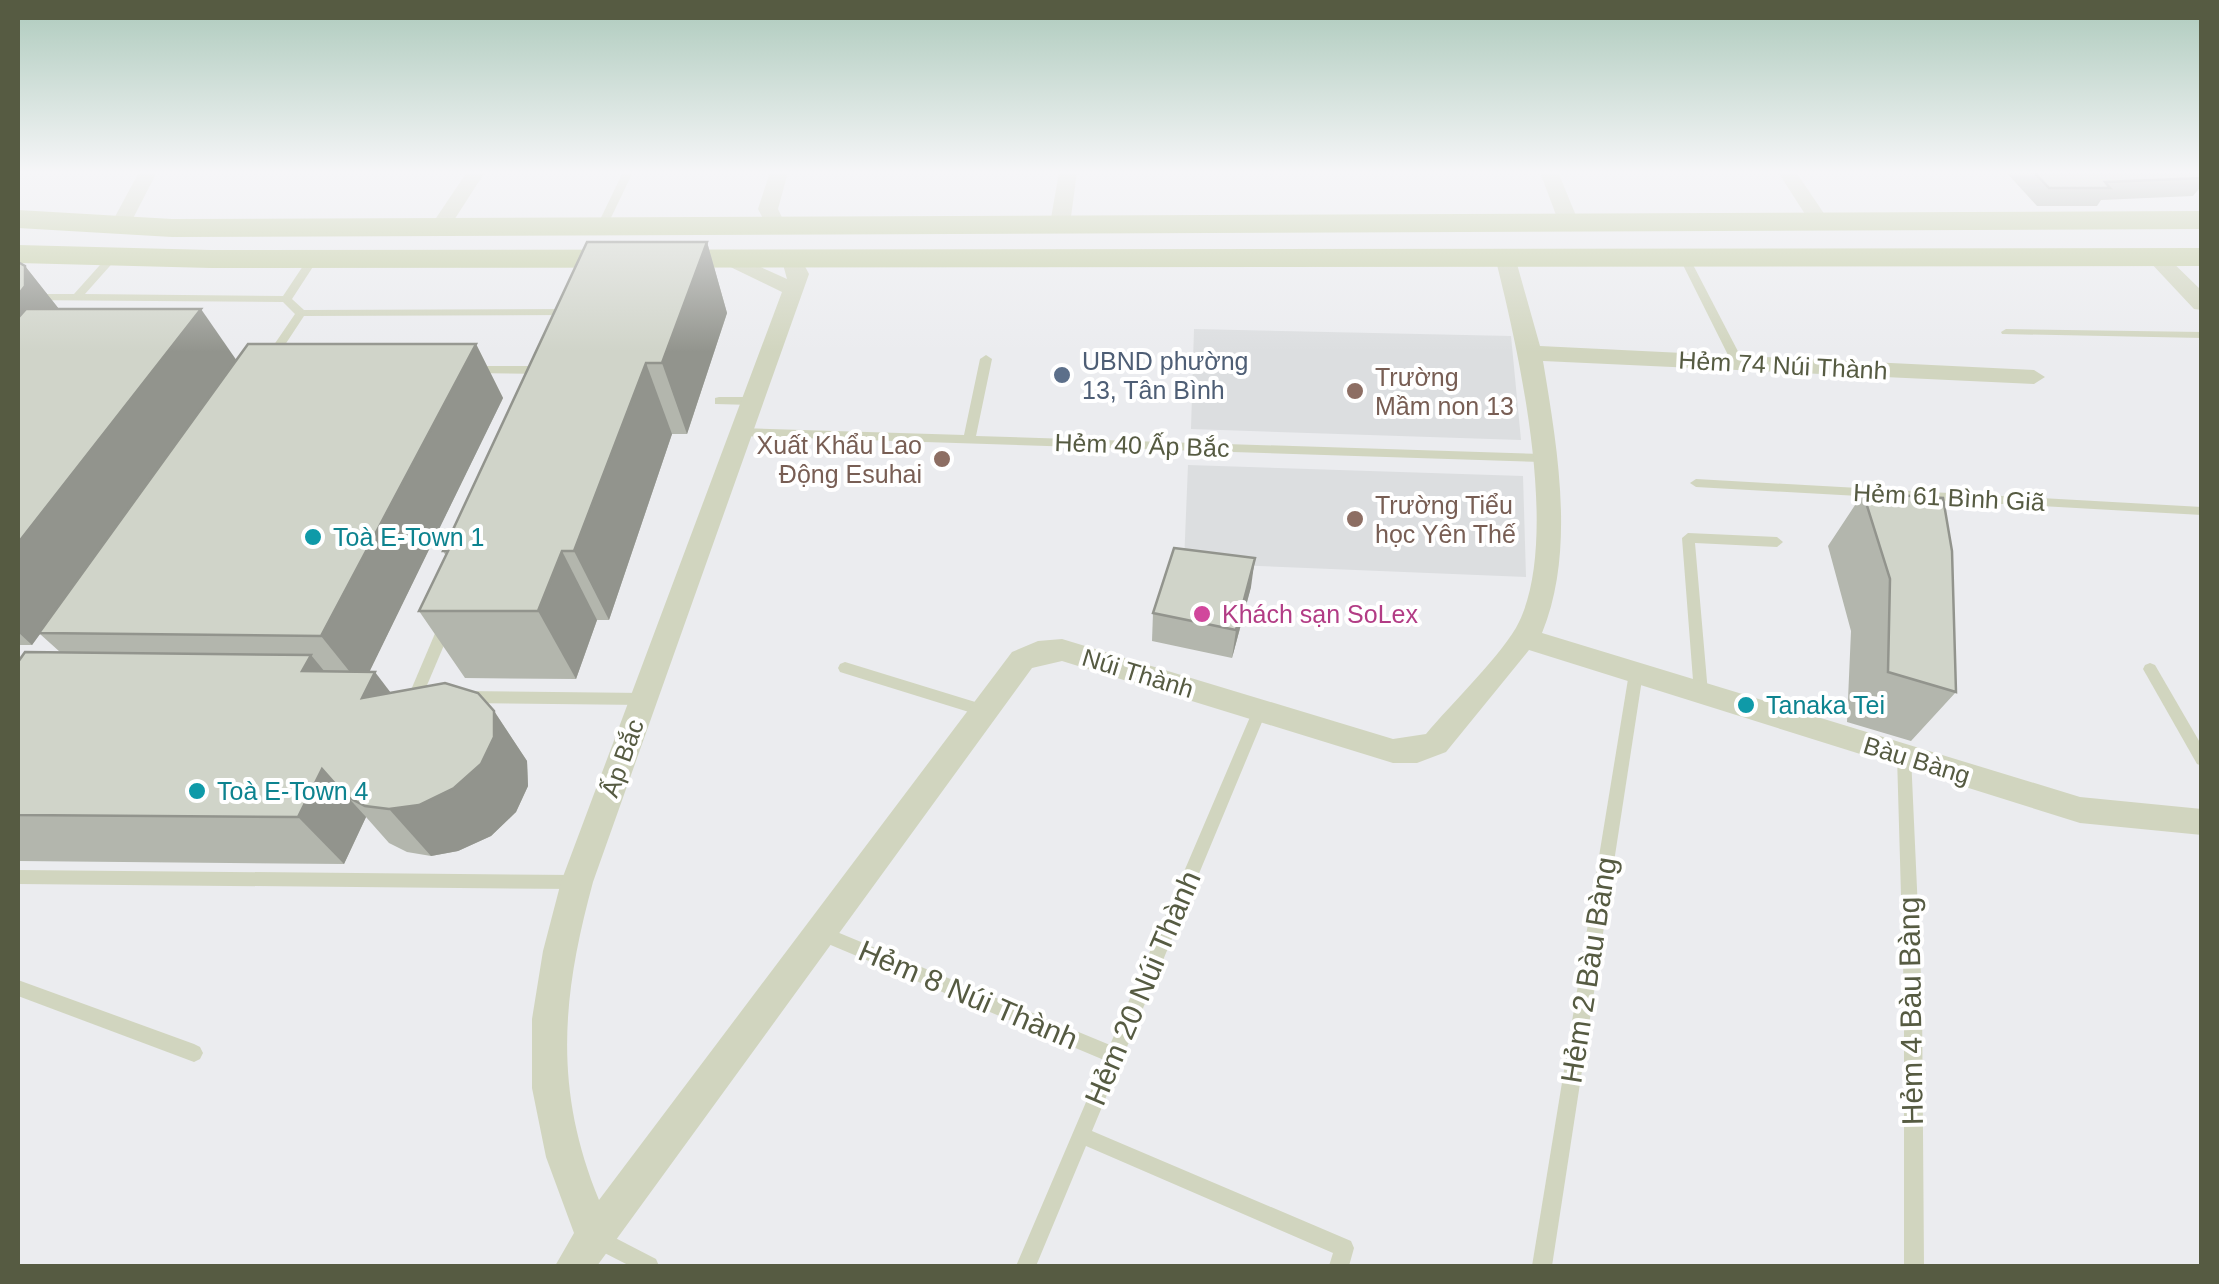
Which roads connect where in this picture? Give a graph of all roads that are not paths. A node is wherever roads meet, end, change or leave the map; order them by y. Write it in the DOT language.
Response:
graph roads {
  1 [pos="471,232"];
  2 [pos="609,232"];
  3 [pos="779,232"];
  4 [pos="931,232"];
  5 [pos="18,236"];
  6 [pos="2202,237"];
  7 [pos="783,241"];
  8 [pos="602,253"];
  9 [pos="18,254"];
  10 [pos="724,257"];
  11 [pos="1505,257"];
  12 [pos="1684,257"];
  13 [pos="2156,257"];
  14 [pos="2202,257"];
  15 [pos="112,258"];
  16 [pos="314,259"];
  17 [pos="794,290"];
  18 [pos="18,297"];
  19 [pos="286,299"];
  20 [pos="75,300"];
  21 [pos="110,300"];
  22 [pos="2202,304"];
  23 [pos="99,313"];
  24 [pos="301,313"];
  25 [pos="576,327"];
  26 [pos="2006,332"];
  27 [pos="2202,335"];
  28 [pos="1531,353"];
  29 [pos="986,359"];
  30 [pos="1738,363"];
  31 [pos="282,370"];
  32 [pos="459,370"];
  33 [pos="2034,378"];
  34 [pos="550,388"];
  35 [pos="718,401"];
  36 [pos="752,401"];
  37 [pos="742,432"];
  38 [pos="969,439"];
  39 [pos="1542,458"];
  40 [pos="1696,483"];
  41 [pos="2202,511"];
  42 [pos="1777,542"];
  43 [pos="454,606"];
  44 [pos="1524,638"];
  45 [pos="845,668"];
  46 [pos="2150,669"];
  47 [pos="1636,673"];
  48 [pos="1700,693"];
  49 [pos="395,696"];
  50 [pos="414,697"];
  51 [pos="433,697"];
  52 [pos="452,697"];
  53 [pos="644,699"];
  54 [pos="1260,710"];
  55 [pos="985,711"];
  56 [pos="1904,756"];
  57 [pos="2202,760"];
  58 [pos="2202,822"];
  59 [pos="18,877"];
  60 [pos="576,882"];
  61 [pos="820,933"];
  62 [pos="18,988"];
  63 [pos="194,1053"];
  64 [pos="1114,1056"];
  65 [pos="1081,1135"];
  66 [pos="584,1252"];
  67 [pos="649,1266"];
  68 [pos="1026,1266"];
  69 [pos="1339,1266"];
  70 [pos="1542,1266"];
  71 [pos="1914,1266"];
  1 -- 8 [label="main road"];
  2 -- 8 [label="lane"];
  3 -- 7 [label="street, Ấp Bắc"];
  4 -- 7 [label="main road"];
  5 -- 7 [label="main road"];
  6 -- 7 [label="main road"];
  7 -- 8 [label="main road"];
  7 -- 10 [label="main road"];
  7 -- 11 [label="main road"];
  7 -- 17 [label="street, Ấp Bắc"];
  8 -- 10 [label="main road"];
  8 -- 16 [label="main road"];
  9 -- 15 [label="main road"];
  10 -- 17 [label="street"];
  11 -- 12 [label="main road"];
  11 -- 28 [label="street, Núi Thành"];
  12 -- 13 [label="main road"];
  12 -- 30 [label="lane"];
  13 -- 14 [label="main road"];
  13 -- 22 [label="street"];
  15 -- 16 [label="main road"];
  15 -- 20 [label="lane"];
  16 -- 19 [label="lane"];
  17 -- 36 [label="street, Ấp Bắc"];
  18 -- 20 [label="lane"];
  19 -- 21 [label="lane"];
  19 -- 24 [label="lane"];
  20 -- 21 [label="lane"];
  21 -- 23 [label="lane"];
  24 -- 25 [label="lane"];
  24 -- 31 [label="lane"];
  26 -- 27 [label="lane"];
  28 -- 30 [label="street, Hẻm 74 Núi Thành"];
  28 -- 39 [label="street, Núi Thành"];
  29 -- 38 [label="lane"];
  30 -- 33 [label="street, Hẻm 74 Núi Thành"];
  32 -- 34 [label="lane"];
  35 -- 36 [label="lane"];
  36 -- 37 [label="street, Ấp Bắc"];
  37 -- 38 [label="lane, Hẻm 40 Ấp Bắc"];
  37 -- 53 [label="street, Ấp Bắc"];
  38 -- 39 [label="lane, Hẻm 40 Ấp Bắc"];
  39 -- 44 [label="street, Núi Thành"];
  40 -- 41 [label="lane, Hẻm 61 Bình Giã"];
  42 -- 48 [label="lane"];
  43 -- 50 [label="lane"];
  44 -- 47 [label="street, Bàu Bàng"];
  44 -- 54 [label="street, Núi Thành"];
  45 -- 55 [label="lane"];
  46 -- 57 [label="lane"];
  47 -- 48 [label="street, Bàu Bàng"];
  47 -- 70 [label="lane, Hẻm 2 Bàu Bàng"];
  48 -- 56 [label="street, Bàu Bàng"];
  49 -- 50 [label="lane"];
  50 -- 51 [label="lane"];
  52 -- 53 [label="lane"];
  53 -- 60 [label="street, Ấp Bắc"];
  54 -- 55 [label="street, Núi Thành"];
  54 -- 64 [label="lane, Hẻm 20 Núi Thành"];
  55 -- 61 [label="street, Núi Thành"];
  56 -- 58 [label="street, Bàu Bàng"];
  56 -- 71 [label="lane, Hẻm 4 Bàu Bàng"];
  59 -- 60 [label="lane"];
  60 -- 66 [label="street, Ấp Bắc"];
  61 -- 64 [label="lane, Hẻm 8 Núi Thành"];
  61 -- 66 [label="street, Núi Thành"];
  62 -- 63 [label="lane"];
  64 -- 65 [label="lane, Hẻm 20 Núi Thành"];
  65 -- 68 [label="lane, Hẻm 20 Núi Thành"];
  65 -- 69 [label="lane"];
  66 -- 67 [label="lane"];
}
